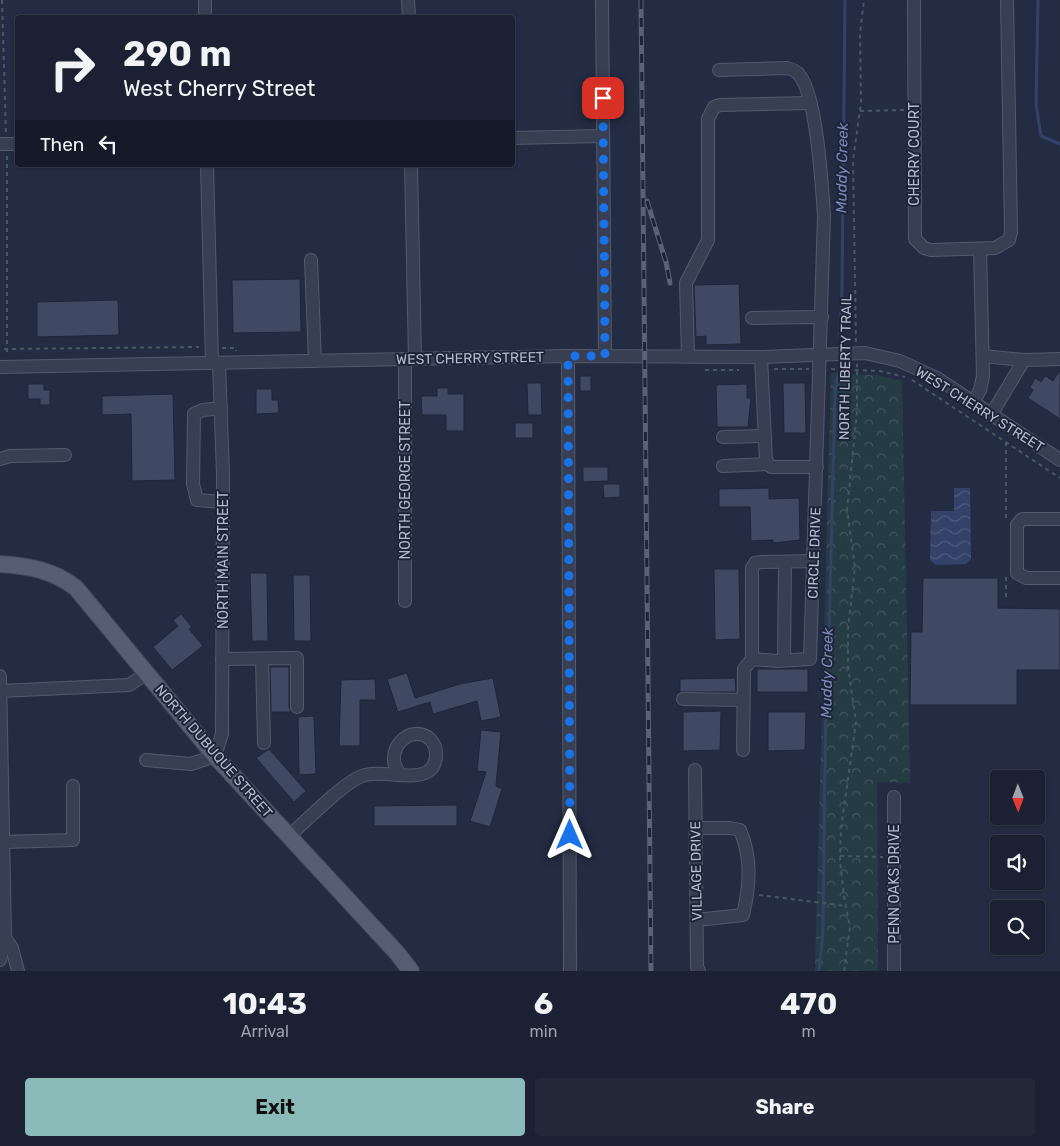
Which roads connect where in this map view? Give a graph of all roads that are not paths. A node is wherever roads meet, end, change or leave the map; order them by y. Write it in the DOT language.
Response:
graph roads {
  1 [pos="205,0"];
  2 [pos="408,0"];
  3 [pos="602,0"];
  4 [pos="914,0"];
  5 [pos="1007,0"];
  6 [pos="206,15"];
  7 [pos="409,15"];
  8 [pos="719,70"];
  9 [pos="810,103"];
  10 [pos="603,136"];
  11 [pos="515,138"];
  12 [pos="207,167"];
  13 [pos="411,167"];
  14 [pos="980,249"];
  15 [pos="311,260"];
  16 [pos="822,317"];
  17 [pos="752,318"];
  18 [pos="821,355"];
  19 [pos="568,356"];
  20 [pos="605,356"];
  21 [pos="688,356"];
  22 [pos="983,356"];
  23 [pos="410,359"];
  24 [pos="1060,359"];
  25 [pos="1024,360"];
  26 [pos="315,361"];
  27 [pos="216,363"];
  28 [pos="762,363"];
  29 [pos="0,368"];
  30 [pos="973,403"];
  31 [pos="221,408"];
  32 [pos="991,414"];
  33 [pos="765,436"];
  34 [pos="723,437"];
  35 [pos="65,455"];
  36 [pos="0,459"];
  37 [pos="1060,460"];
  38 [pos="769,464"];
  39 [pos="723,466"];
  40 [pos="817,467"];
  41 [pos="223,502"];
  42 [pos="1060,519"];
  43 [pos="814,561"];
  44 [pos="785,562"];
  45 [pos="0,564"];
  46 [pos="1060,578"];
  47 [pos="405,601"];
  48 [pos="222,659"];
  49 [pos="262,659"];
  50 [pos="752,659"];
  51 [pos="784,660"];
  52 [pos="147,673"];
  53 [pos="0,676"];
  54 [pos="0,691"];
  55 [pos="683,699"];
  56 [pos="743,700"];
  57 [pos="298,708"];
  58 [pos="264,743"];
  59 [pos="743,750"];
  60 [pos="215,756"];
  61 [pos="146,760"];
  62 [pos="695,770"];
  63 [pos="400,774"];
  64 [pos="73,786"];
  65 [pos="894,797"];
  66 [pos="696,828"];
  67 [pos="288,836"];
  68 [pos="3,842"];
  69 [pos="697,920"];
  70 [pos="5,938"];
  71 [pos="0,960"];
  72 [pos="18,971"];
  73 [pos="411,971"];
  74 [pos="570,971"];
  75 [pos="699,971"];
  76 [pos="894,971"];
  1 -- 6 [label="street"];
  2 -- 7 [label="street"];
  3 -- 10 [label="street"];
  4 -- 14 [label="street, CHERRY COURT"];
  5 -- 14 [label="street, CHERRY COURT"];
  8 -- 9 [label="street, CIRCLE DRIVE"];
  9 -- 16 [label="street, CIRCLE DRIVE"];
  9 -- 21 [label="street"];
  10 -- 11 [label="street"];
  10 -- 20 [label="street"];
  12 -- 27 [label="street, NORTH MAIN STREET"];
  13 -- 23 [label="street, NORTH GEORGE STREET"];
  14 -- 22 [label="street"];
  15 -- 26 [label="street"];
  16 -- 17 [label="street"];
  16 -- 18 [label="street, CIRCLE DRIVE"];
  18 -- 28 [label="street, WEST CHERRY STREET"];
  18 -- 30 [label="street, WEST CHERRY STREET"];
  18 -- 40 [label="street, CIRCLE DRIVE"];
  19 -- 20 [label="street, WEST CHERRY STREET"];
  19 -- 23 [label="street, WEST CHERRY STREET"];
  19 -- 74 [label="street"];
  20 -- 21 [label="street, WEST CHERRY STREET"];
  21 -- 28 [label="street, WEST CHERRY STREET"];
  22 -- 25 [label="street"];
  22 -- 30 [label="street"];
  23 -- 26 [label="street, WEST CHERRY STREET"];
  23 -- 47 [label="street, NORTH GEORGE STREET"];
  24 -- 25 [label="street"];
  25 -- 32 [label="street"];
  26 -- 27 [label="street, WEST CHERRY STREET"];
  27 -- 29 [label="street, WEST CHERRY STREET"];
  27 -- 31 [label="street, NORTH MAIN STREET"];
  28 -- 33 [label="street"];
  30 -- 32 [label="street, WEST CHERRY STREET"];
  31 -- 41 [label="street, NORTH MAIN STREET"];
  31 -- 41 [label="street"];
  32 -- 37 [label="street, WEST CHERRY STREET"];
  33 -- 34 [label="street"];
  33 -- 38 [label="street"];
  35 -- 36 [label="street"];
  38 -- 39 [label="street"];
  38 -- 40 [label="street"];
  40 -- 43 [label="street, CIRCLE DRIVE"];
  41 -- 48 [label="street, NORTH MAIN STREET"];
  42 -- 46 [label="street"];
  43 -- 44 [label="street"];
  43 -- 51 [label="street, CIRCLE DRIVE"];
  44 -- 50 [label="street"];
  44 -- 51 [label="street"];
  45 -- 52 [label="main road, NORTH DUBUQUE STREET"];
  48 -- 49 [label="street"];
  48 -- 60 [label="street, NORTH MAIN STREET"];
  49 -- 57 [label="street"];
  49 -- 58 [label="street"];
  50 -- 51 [label="street, CIRCLE DRIVE"];
  50 -- 56 [label="street"];
  52 -- 54 [label="street"];
  52 -- 60 [label="main road, NORTH DUBUQUE STREET"];
  53 -- 54 [label="street"];
  54 -- 68 [label="street"];
  55 -- 56 [label="street"];
  56 -- 59 [label="street"];
  60 -- 61 [label="street"];
  60 -- 67 [label="main road, NORTH DUBUQUE STREET"];
  62 -- 66 [label="street, VILLAGE DRIVE"];
  63 -- 67 [label="street"];
  64 -- 68 [label="street"];
  65 -- 76 [label="street, PENN OAKS DRIVE"];
  66 -- 69 [label="street, VILLAGE DRIVE"];
  66 -- 69 [label="street"];
  67 -- 73 [label="main road, NORTH DUBUQUE STREET"];
  68 -- 70 [label="street"];
  69 -- 75 [label="street, VILLAGE DRIVE"];
  70 -- 71 [label="street"];
  70 -- 72 [label="street"];
}
